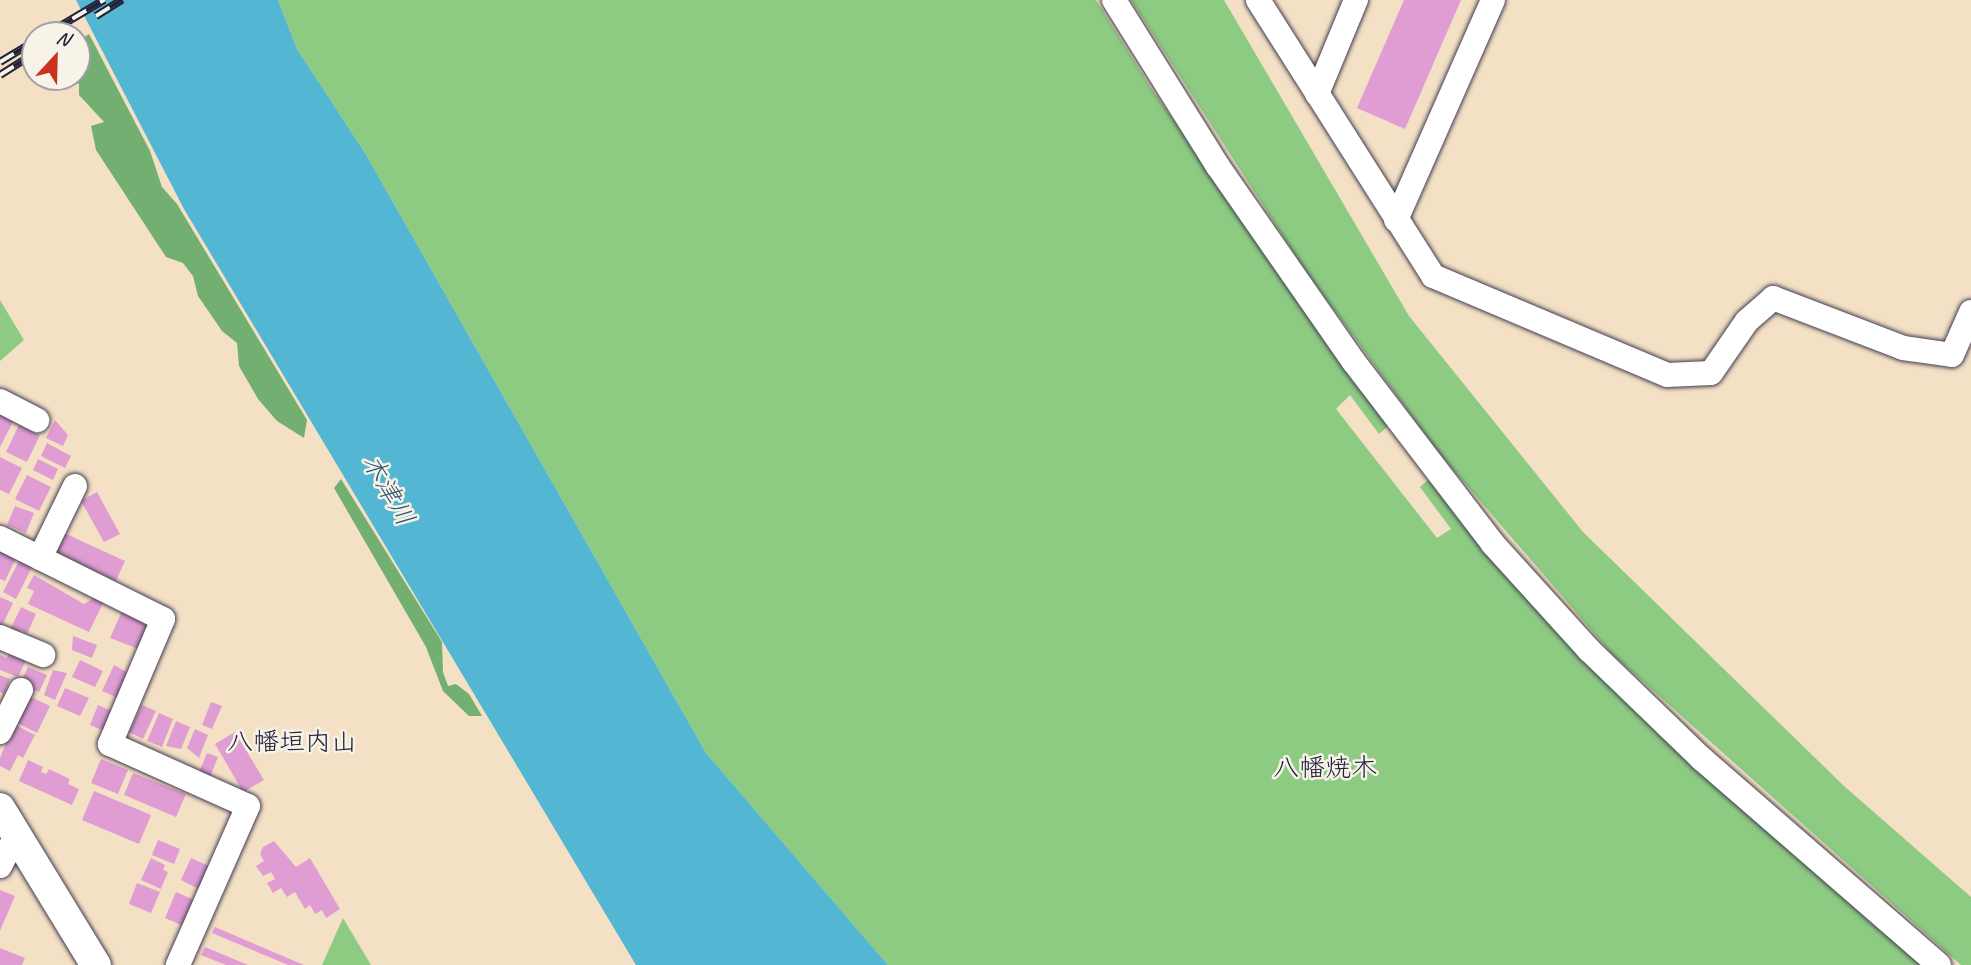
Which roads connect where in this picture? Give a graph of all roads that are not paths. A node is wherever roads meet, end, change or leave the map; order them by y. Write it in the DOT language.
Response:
graph roads {
  1 [pos="1114,0"];
  2 [pos="1258,0"];
  3 [pos="1356,0"];
  4 [pos="1493,0"];
  5 [pos="1317,94"];
  6 [pos="1396,220"];
  7 [pos="1971,312"];
  8 [pos="0,401"];
  9 [pos="37,420"];
  10 [pos="75,486"];
  11 [pos="0,538"];
  12 [pos="40,558"];
  13 [pos="0,637"];
  14 [pos="43,655"];
  15 [pos="22,690"];
  16 [pos="0,732"];
  17 [pos="0,808"];
  18 [pos="17,834"];
  19 [pos="0,866"];
  20 [pos="96,965"];
  21 [pos="178,965"];
  22 [pos="1939,965"];
  1 -- 22 [label="street"];
  2 -- 5 [label="street"];
  3 -- 5 [label="street"];
  4 -- 6 [label="street"];
  5 -- 6 [label="street"];
  6 -- 7 [label="street"];
  8 -- 9 [label="street"];
  10 -- 12 [label="street"];
  11 -- 12 [label="street"];
  12 -- 21 [label="street"];
  13 -- 14 [label="street"];
  15 -- 16 [label="street"];
  17 -- 18 [label="main road"];
  18 -- 19 [label="street"];
  18 -- 20 [label="main road"];
}
